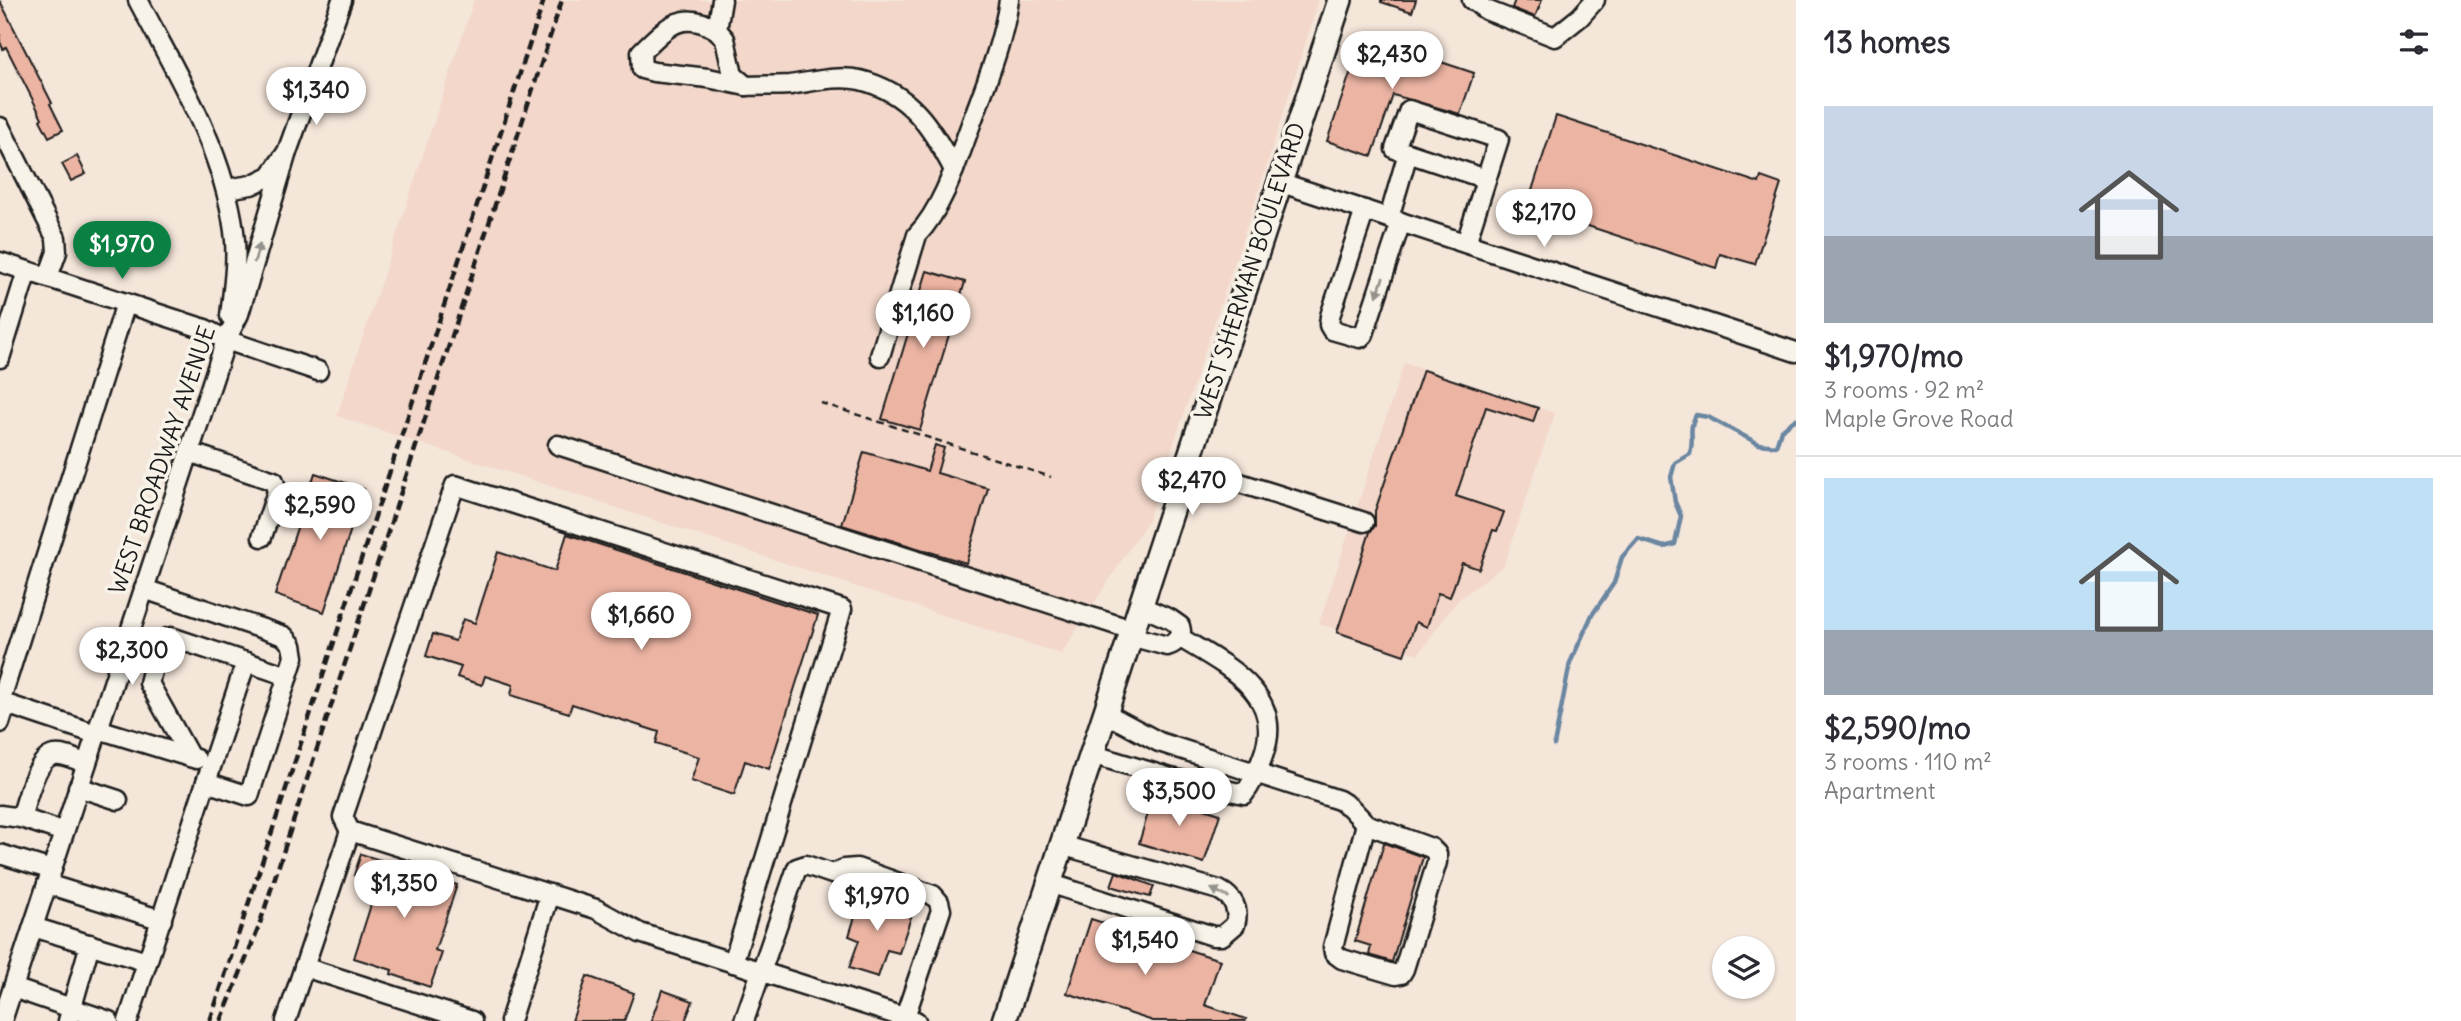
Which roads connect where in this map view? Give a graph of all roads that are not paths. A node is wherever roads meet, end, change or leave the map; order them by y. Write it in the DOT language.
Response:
graph roads {
  1 [pos="138,0"];
  2 [pos="342,0"];
  3 [pos="722,0"];
  4 [pos="1009,0"];
  5 [pos="1339,0"];
  6 [pos="1472,0"];
  7 [pos="1595,0"];
  8 [pos="717,30"];
  9 [pos="746,86"];
  10 [pos="0,127"];
  11 [pos="287,152"];
  12 [pos="1408,153"];
  13 [pos="954,170"];
  14 [pos="1486,179"];
  15 [pos="1279,182"];
  16 [pos="227,189"];
  17 [pos="1365,210"];
  18 [pos="1395,220"];
  19 [pos="1466,243"];
  20 [pos="0,262"];
  21 [pos="27,271"];
  22 [pos="48,277"];
  23 [pos="126,303"];
  24 [pos="226,340"];
  25 [pos="1796,352"];
  26 [pos="880,356"];
  27 [pos="0,358"];
  28 [pos="318,371"];
  29 [pos="558,445"];
  30 [pos="189,452"];
  31 [pos="1186,466"];
  32 [pos="1364,522"];
  33 [pos="262,537"];
  34 [pos="144,589"];
  35 [pos="1140,606"];
  36 [pos="1131,633"];
  37 [pos="1179,637"];
  38 [pos="125,645"];
  39 [pos="156,655"];
  40 [pos="246,662"];
  41 [pos="288,676"];
  42 [pos="2,703"];
  43 [pos="1105,713"];
  44 [pos="0,723"];
  45 [pos="97,731"];
  46 [pos="1091,754"];
  47 [pos="190,757"];
  48 [pos="86,764"];
  49 [pos="209,773"];
  50 [pos="1256,773"];
  51 [pos="78,787"];
  52 [pos="118,800"];
  53 [pos="0,815"];
  54 [pos="21,818"];
  55 [pos="1366,824"];
  56 [pos="350,831"];
  57 [pos="64,832"];
  58 [pos="1061,845"];
  59 [pos="0,854"];
  60 [pos="49,877"];
  61 [pos="1049,883"];
  62 [pos="550,894"];
  63 [pos="162,920"];
  64 [pos="33,928"];
  65 [pos="90,944"];
  66 [pos="147,962"];
  67 [pos="733,963"];
  68 [pos="304,967"];
  69 [pos="761,972"];
  70 [pos="13,988"];
  71 [pos="71,1015"];
  72 [pos="911,1019"];
  73 [pos="2,1021"];
  74 [pos="109,1021"];
  75 [pos="128,1021"];
  76 [pos="286,1021"];
  77 [pos="472,1021"];
  78 [pos="510,1021"];
  79 [pos="744,1021"];
  80 [pos="1004,1021"];
  1 -- 16 [label="street"];
  2 -- 11 [label="street, WEST BROADWAY AVENUE"];
  3 -- 8 [label="street"];
  4 -- 13 [label="street"];
  5 -- 15 [label="main road, WEST SHERMAN BOULEVARD"];
  6 -- 7 [label="street"];
  8 -- 9 [label="street"];
  8 -- 9 [label="street"];
  9 -- 13 [label="street"];
  10 -- 22 [label="street"];
  11 -- 16 [label="street, WEST BROADWAY AVENUE"];
  24 -- 11 [label="street, WEST BROADWAY AVENUE, one-way"];
  12 -- 14 [label="street"];
  12 -- 14 [label="street"];
  12 -- 18 [label="street"];
  13 -- 26 [label="street"];
  14 -- 19 [label="street"];
  15 -- 17 [label="street"];
  15 -- 31 [label="main road, WEST SHERMAN BOULEVARD"];
  16 -- 24 [label="street"];
  17 -- 18 [label="street"];
  18 -- 17 [label="street, one-way"];
  18 -- 19 [label="street"];
  19 -- 25 [label="street"];
  20 -- 21 [label="street"];
  21 -- 22 [label="street"];
  21 -- 27 [label="street"];
  22 -- 23 [label="street"];
  23 -- 24 [label="street"];
  23 -- 42 [label="street"];
  24 -- 28 [label="street"];
  24 -- 30 [label="street, WEST BROADWAY AVENUE"];
  29 -- 36 [label="street"];
  30 -- 33 [label="street"];
  30 -- 34 [label="street, WEST BROADWAY AVENUE"];
  31 -- 32 [label="street"];
  31 -- 35 [label="main road, WEST SHERMAN BOULEVARD"];
  34 -- 38 [label="street, WEST BROADWAY AVENUE"];
  34 -- 41 [label="street"];
  35 -- 36 [label="main road, WEST SHERMAN BOULEVARD"];
  35 -- 37 [label="street"];
  36 -- 37 [label="street"];
  36 -- 43 [label="main road, WEST SHERMAN BOULEVARD"];
  37 -- 50 [label="street"];
  38 -- 39 [label="street"];
  38 -- 45 [label="street, WEST BROADWAY AVENUE"];
  39 -- 40 [label="street"];
  39 -- 47 [label="street"];
  40 -- 41 [label="street"];
  40 -- 49 [label="street"];
  41 -- 49 [label="street"];
  42 -- 44 [label="street"];
  42 -- 45 [label="street"];
  43 -- 46 [label="main road, WEST SHERMAN BOULEVARD"];
  43 -- 50 [label="street"];
  45 -- 47 [label="street"];
  45 -- 48 [label="street, WEST BROADWAY AVENUE"];
  46 -- 50 [label="street"];
  46 -- 58 [label="main road, WEST SHERMAN BOULEVARD"];
  47 -- 49 [label="street"];
  48 -- 51 [label="street, WEST BROADWAY AVENUE"];
  48 -- 54 [label="street"];
  49 -- 63 [label="street"];
  50 -- 55 [label="street"];
  51 -- 52 [label="street"];
  51 -- 57 [label="street, WEST BROADWAY AVENUE"];
  53 -- 54 [label="street"];
  54 -- 57 [label="street"];
  55 -- 55 [label="street"];
  56 -- 62 [label="street"];
  56 -- 67 [label="street"];
  56 -- 68 [label="street"];
  57 -- 60 [label="street, WEST BROADWAY AVENUE"];
  58 -- 61 [label="main road, WEST SHERMAN BOULEVARD"];
  61 -- 58 [label="street, one-way"];
  59 -- 60 [label="street"];
  60 -- 63 [label="street"];
  60 -- 64 [label="street, WEST BROADWAY AVENUE"];
  61 -- 80 [label="main road, WEST SHERMAN BOULEVARD"];
  62 -- 67 [label="street"];
  62 -- 78 [label="street"];
  63 -- 66 [label="street"];
  64 -- 65 [label="street"];
  64 -- 70 [label="street, WEST BROADWAY AVENUE"];
  65 -- 66 [label="street"];
  65 -- 71 [label="street"];
  66 -- 75 [label="street"];
  67 -- 69 [label="street"];
  68 -- 76 [label="street"];
  68 -- 77 [label="street"];
  69 -- 72 [label="street"];
  69 -- 72 [label="street"];
  69 -- 79 [label="street"];
  70 -- 71 [label="street"];
  70 -- 73 [label="street, WEST BROADWAY AVENUE"];
  71 -- 74 [label="street"];
}
